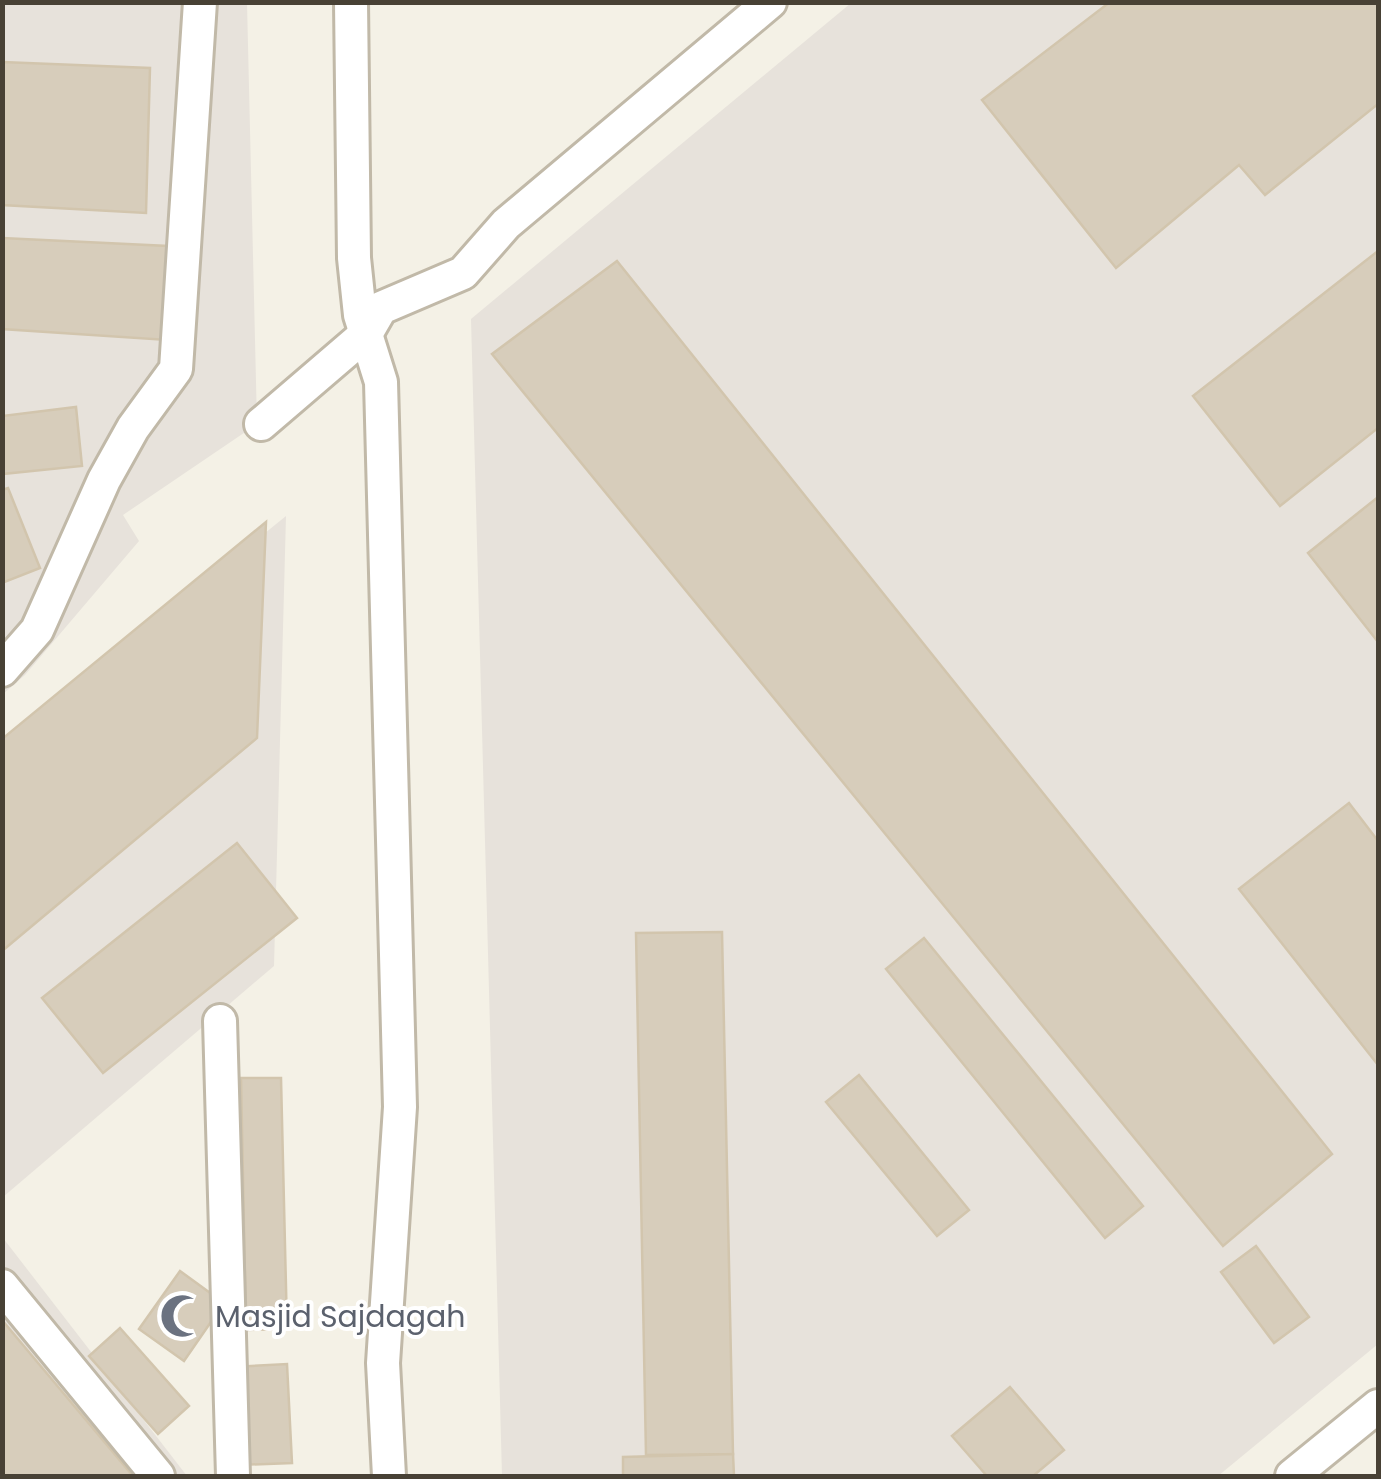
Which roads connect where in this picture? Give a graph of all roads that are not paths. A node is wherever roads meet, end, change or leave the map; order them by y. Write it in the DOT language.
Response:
graph roads {
  1 [pos="200,2"];
  2 [pos="351,2"];
  3 [pos="770,2"];
  4 [pos="366,334"];
  5 [pos="261,424"];
  6 [pos="2,670"];
  7 [pos="220,1020"];
  8 [pos="2,1286"];
  9 [pos="1378,1406"];
  10 [pos="158,1476"];
  11 [pos="233,1476"];
  12 [pos="390,1476"];
  13 [pos="1292,1476"];
  1 -- 6 [label="street"];
  2 -- 4 [label="street"];
  3 -- 4 [label="street"];
  4 -- 5 [label="street"];
  4 -- 12 [label="street"];
  7 -- 11 [label="street"];
  8 -- 10 [label="street"];
  9 -- 13 [label="street"];
}
